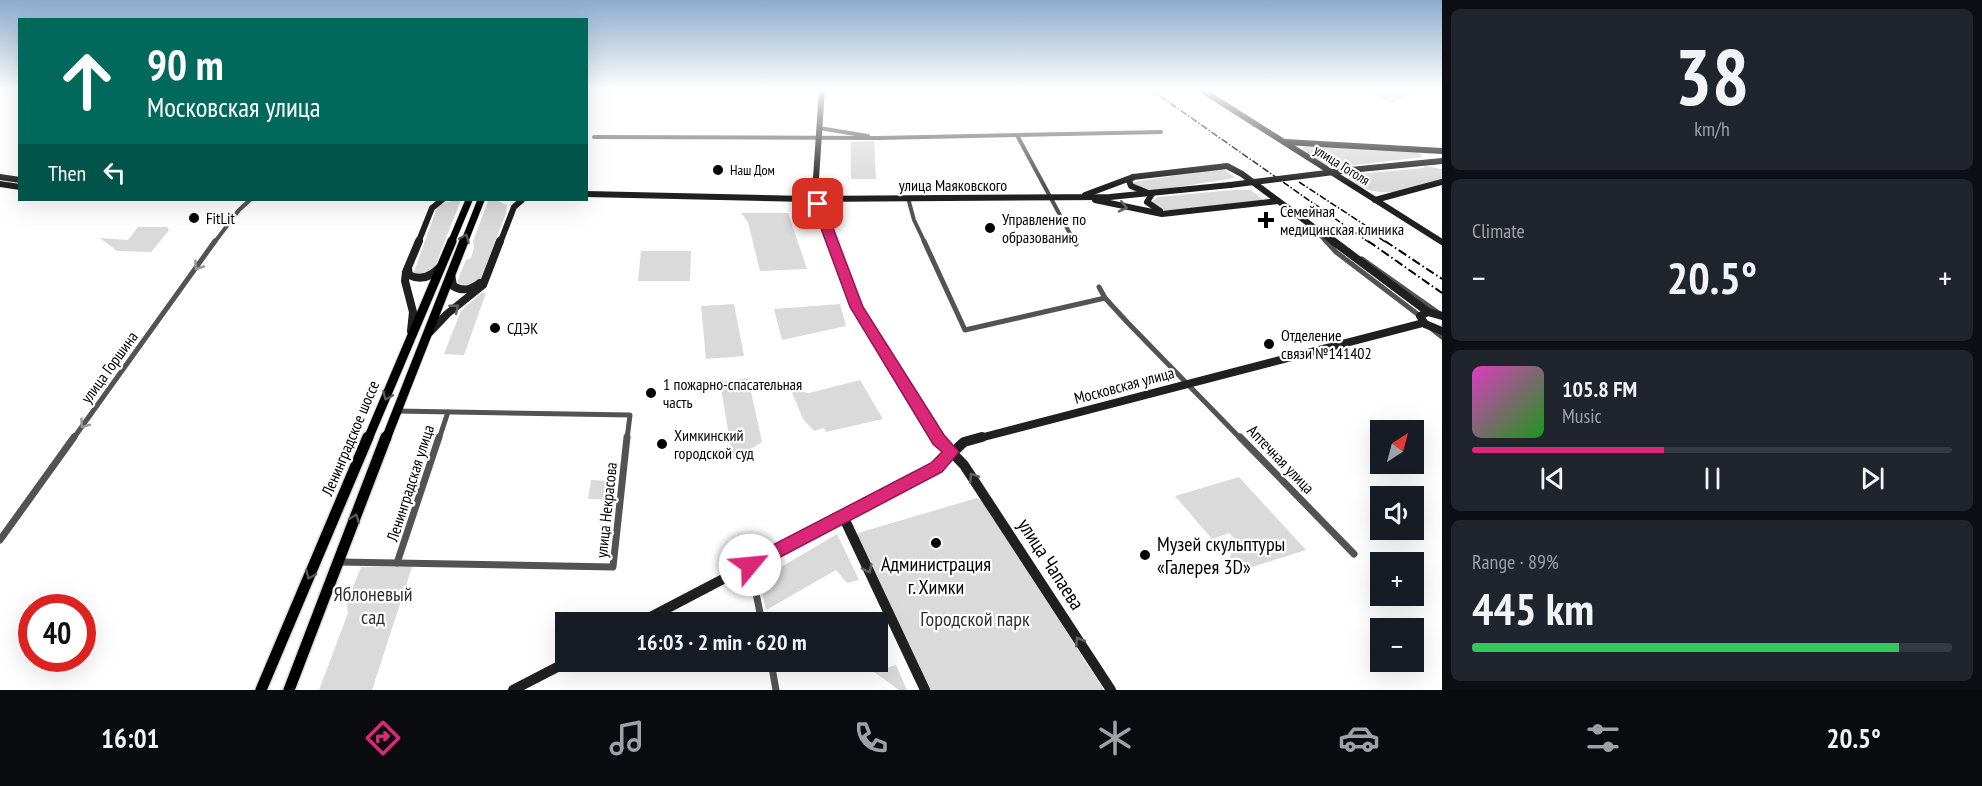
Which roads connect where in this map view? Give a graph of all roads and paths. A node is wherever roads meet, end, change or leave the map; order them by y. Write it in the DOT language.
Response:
graph roads {
  1 [pos="820,121"];
  2 [pos="1250,121"];
  3 [pos="819,128"];
  4 [pos="1161,132"];
  5 [pos="594,137"];
  6 [pos="876,137"];
  7 [pos="1018,137"];
  8 [pos="817,139"];
  9 [pos="1283,142"];
  10 [pos="1413,149"];
  11 [pos="1442,151"];
  12 [pos="1442,161"];
  13 [pos="1418,163"];
  14 [pos="1442,167"];
  15 [pos="1133,177"];
  16 [pos="0,179"];
  17 [pos="18,180"];
  18 [pos="1442,182"];
  19 [pos="18,186"];
  20 [pos="1152,194"];
  21 [pos="588,196"];
  22 [pos="1050,197"];
  23 [pos="1076,197"];
  24 [pos="908,198"];
  25 [pos="816,199"];
  26 [pos="1375,200"];
  27 [pos="240,201"];
  28 [pos="249,201"];
  29 [pos="429,201"];
  30 [pos="441,201"];
  31 [pos="1278,201"];
  32 [pos="468,202"];
  33 [pos="480,202"];
  34 [pos="512,203"];
  35 [pos="432,207"];
  36 [pos="239,210"];
  37 [pos="1171,213"];
  38 [pos="1317,230"];
  39 [pos="1442,242"];
  40 [pos="1076,244"];
  41 [pos="1344,250"];
  42 [pos="408,266"];
  43 [pos="441,266"];
  44 [pos="451,272"];
  45 [pos="487,276"];
  46 [pos="1099,287"];
  47 [pos="1105,298"];
  48 [pos="1442,316"];
  49 [pos="1425,319"];
  50 [pos="965,330"];
  51 [pos="1442,331"];
  52 [pos="1442,337"];
  53 [pos="410,342"];
  54 [pos="423,342"];
  55 [pos="1189,383"];
  56 [pos="396,411"];
  57 [pos="448,412"];
  58 [pos="954,450"];
  59 [pos="846,515"];
  60 [pos="0,540"];
  61 [pos="1354,554"];
  62 [pos="339,562"];
  63 [pos="398,563"];
  64 [pos="750,565"];
  65 [pos="661,612"];
  66 [pos="760,612"];
  67 [pos="555,668"];
  68 [pos="773,672"];
  69 [pos="261,690"];
  70 [pos="289,690"];
  71 [pos="513,690"];
  72 [pos="776,690"];
  73 [pos="925,690"];
  74 [pos="1110,690"];
  1 -- 3 [label="street"];
  2 -- 9 [label="street, улица Гоголя"];
  3 -- 6 [label="street"];
  3 -- 8 [label="street"];
  4 -- 7 [label="street"];
  5 -- 8 [label="street"];
  6 -- 7 [label="street"];
  6 -- 8 [label="street"];
  7 -- 22 [label="street"];
  8 -- 25 [label="street"];
  9 -- 10 [label="street"];
  9 -- 26 [label="street, улица Гоголя"];
  10 -- 11 [label="street"];
  10 -- 13 [label="street"];
  12 -- 13 [label="street"];
  13 -- 14 [label="street"];
  13 -- 20 [label="street, улица Маяковского, bridge"];
  15 -- 20 [label="street"];
  15 -- 23 [label="street"];
  15 -- 31 [label="street"];
  16 -- 17 [label="street"];
  16 -- 19 [label="street"];
  18 -- 26 [label="street"];
  20 -- 23 [label="street, улица Маяковского"];
  20 -- 37 [label="street"];
  21 -- 25 [label="street, улица Маяковского"];
  22 -- 23 [label="street, улица Маяковского"];
  22 -- 24 [label="street, улица Маяковского"];
  22 -- 40 [label="street"];
  23 -- 37 [label="street, one-way"];
  24 -- 25 [label="street, улица Маяковского"];
  24 -- 50 [label="street"];
  25 -- 58 [label="street, улица Чапаева"];
  26 -- 39 [label="street, улица Гоголя"];
  27 -- 36 [label="street"];
  28 -- 36 [label="street, улица Горшина"];
  29 -- 35 [label="street"];
  30 -- 35 [label="street"];
  31 -- 37 [label="street"];
  31 -- 38 [label="street"];
  32 -- 43 [label="highway, Ленинградское шоссе"];
  44 -- 33 [label="highway, Ленинградское шоссе, one-way"];
  34 -- 45 [label="street"];
  35 -- 42 [label="street"];
  36 -- 60 [label="street, улица Горшина, one-way"];
  38 -- 41 [label="street"];
  38 -- 49 [label="street"];
  41 -- 48 [label="street"];
  41 -- 49 [label="street"];
  42 -- 43 [label="street"];
  42 -- 53 [label="street"];
  43 -- 53 [label="highway, Ленинградское шоссе"];
  44 -- 45 [label="street"];
  44 -- 54 [label="highway, Ленинградское шоссе"];
  54 -- 45 [label="street, one-way"];
  46 -- 47 [label="street, Аптечная улица"];
  47 -- 50 [label="street"];
  47 -- 55 [label="street, Аптечная улица"];
  48 -- 49 [label="street"];
  49 -- 51 [label="street"];
  49 -- 52 [label="street"];
  49 -- 55 [label="street, Московская улица"];
  53 -- 69 [label="highway, Ленинградское шоссе, one-way"];
  54 -- 56 [label="highway, Ленинградское шоссе"];
  55 -- 58 [label="street, Московская улица"];
  55 -- 61 [label="street, Аптечная улица"];
  56 -- 57 [label="street, улица Некрасова"];
  62 -- 56 [label="highway, Ленинградское шоссе, one-way"];
  57 -- 63 [label="street, Ленинградская улица"];
  57 -- 63 [label="street, улица Некрасова"];
  58 -- 59 [label="street, Московская улица"];
  74 -- 58 [label="street, улица Чапаева, one-way"];
  59 -- 64 [label="street, Московская улица"];
  59 -- 73 [label="street, one-way"];
  62 -- 63 [label="street, улица Некрасова"];
  62 -- 70 [label="highway, Ленинградское шоссе"];
  64 -- 65 [label="street, Московская улица"];
  64 -- 66 [label="street"];
  67 -- 71 [label="street"];
  68 -- 72 [label="street"];
}
